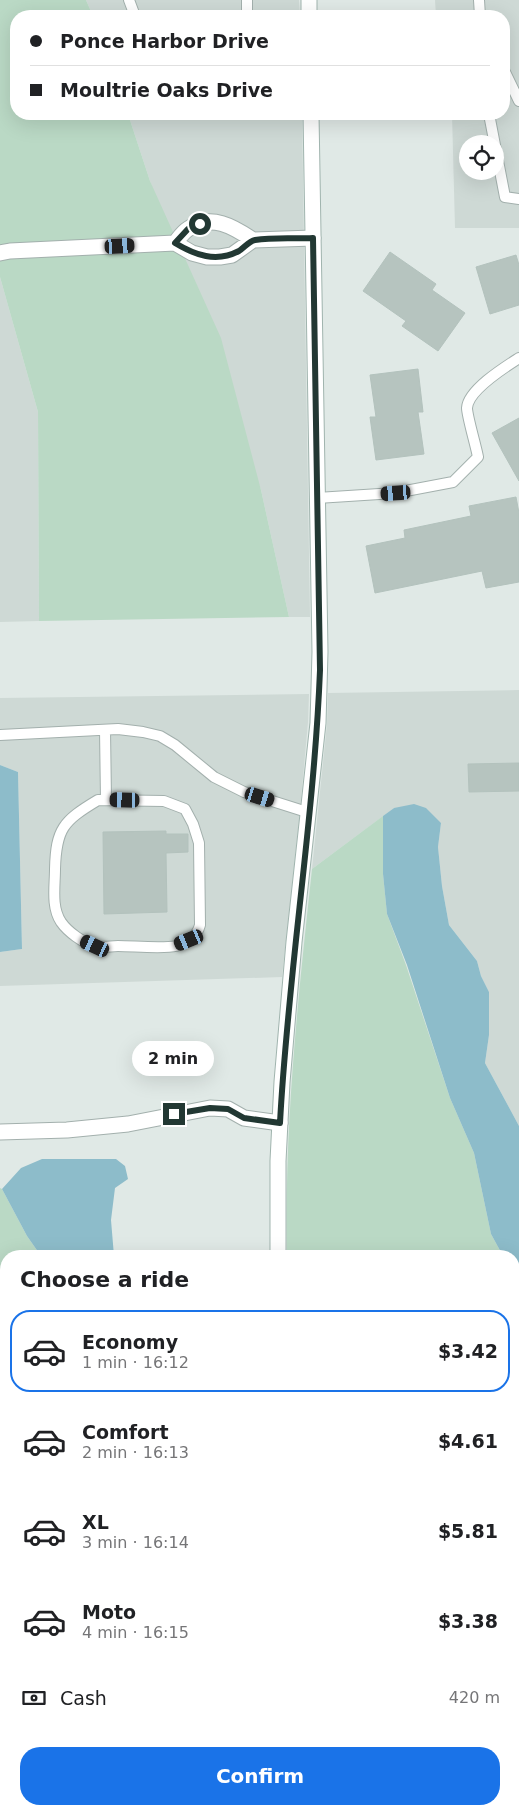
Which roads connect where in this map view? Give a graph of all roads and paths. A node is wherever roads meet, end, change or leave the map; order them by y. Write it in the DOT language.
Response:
graph roads {
  1 [pos="510,82"];
  2 [pos="519,100"];
  3 [pos="311,120"];
  4 [pos="490,120"];
  5 [pos="519,199"];
  6 [pos="313,238"];
  7 [pos="253,240"];
  8 [pos="175,243"];
  9 [pos="0,253"];
  10 [pos="519,358"];
  11 [pos="317,498"];
  12 [pos="105,730"];
  13 [pos="0,735"];
  14 [pos="106,800"];
  15 [pos="310,812"];
  16 [pos="280,1123"];
  17 [pos="0,1132"];
  18 [pos="278,1250"];
  1 -- 2 [label="lane"];
  3 -- 6 [label="main road"];
  4 -- 5 [label="lane"];
  6 -- 7 [label="main road"];
  6 -- 11 [label="main road"];
  7 -- 8 [label="main road"];
  7 -- 8 [label="main road"];
  8 -- 9 [label="main road"];
  10 -- 11 [label="lane"];
  11 -- 15 [label="main road"];
  12 -- 13 [label="lane"];
  12 -- 14 [label="lane"];
  12 -- 15 [label="lane"];
  14 -- 14 [label="lane"];
  15 -- 16 [label="main road"];
  16 -- 17 [label="main road"];
  16 -- 18 [label="main road"];
}
